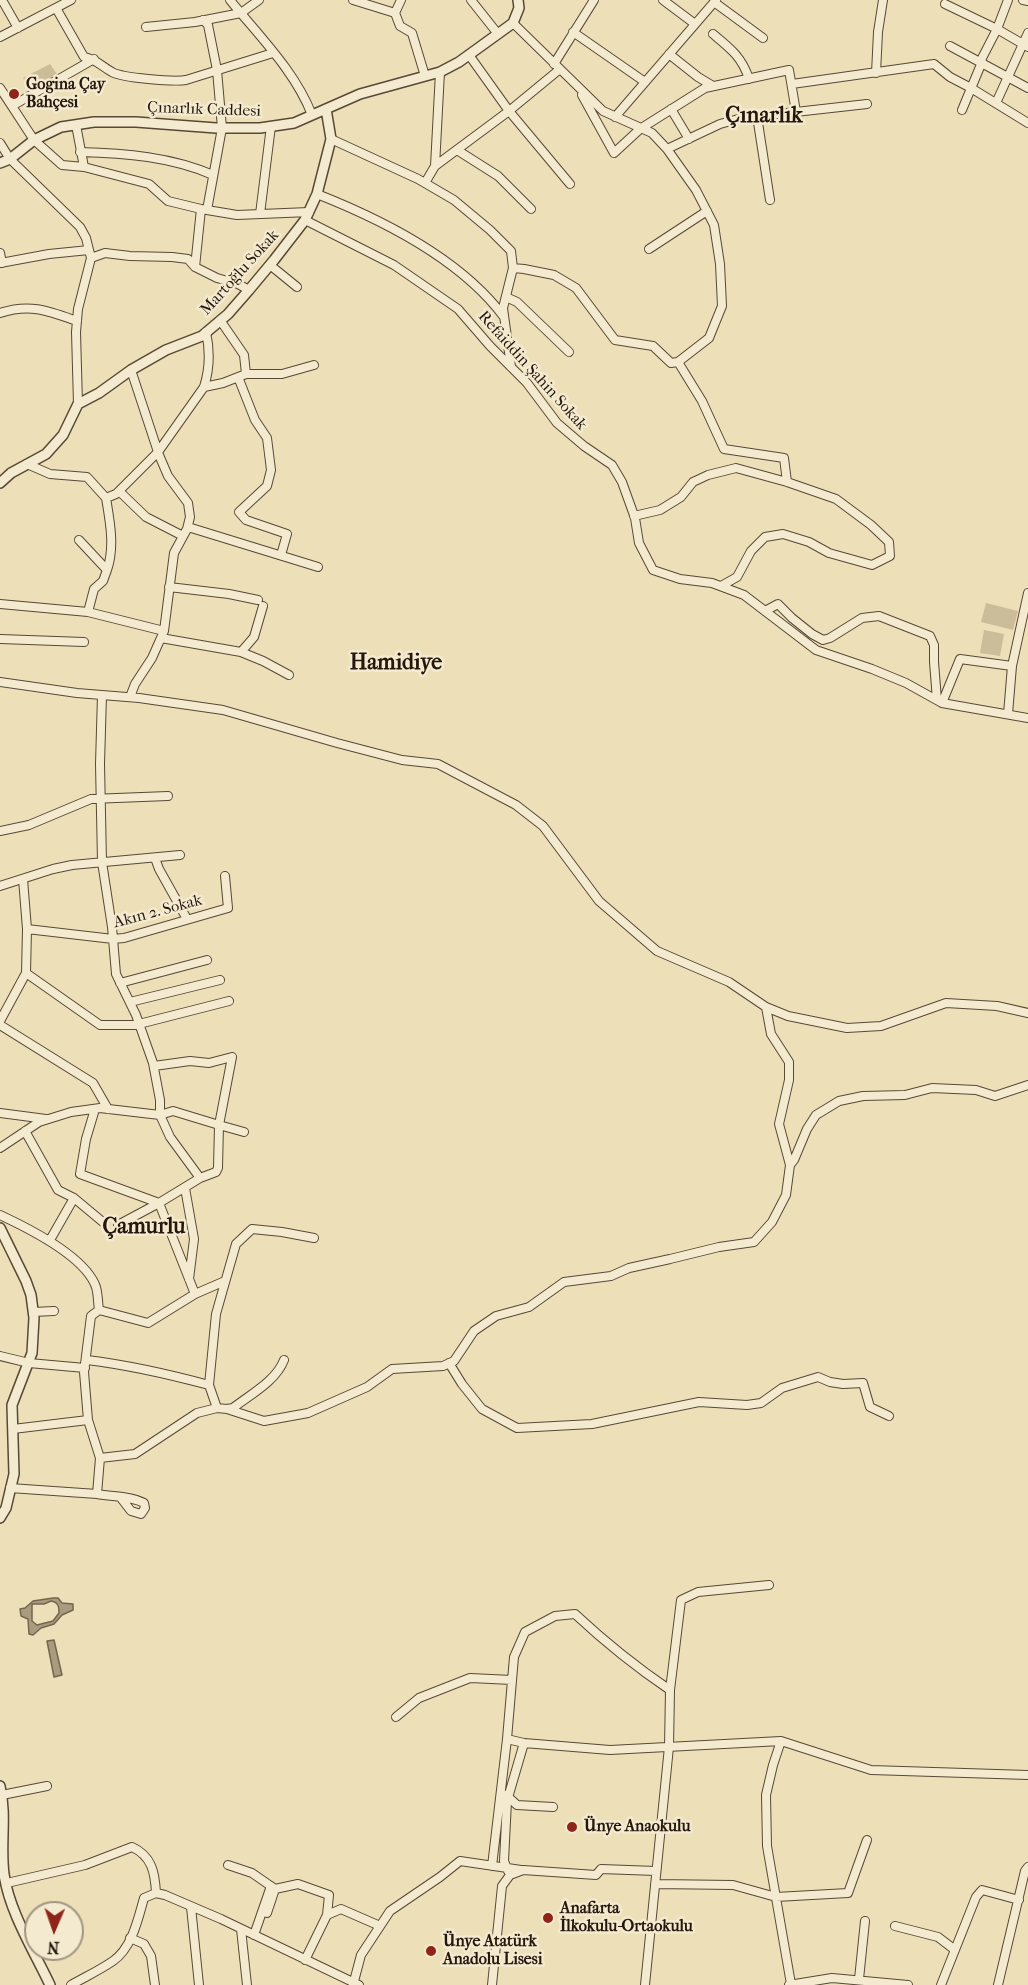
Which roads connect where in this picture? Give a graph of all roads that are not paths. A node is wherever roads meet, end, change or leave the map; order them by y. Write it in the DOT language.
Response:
graph roads {
  1 [pos="2,0"];
  2 [pos="68,0"];
  3 [pos="230,0"];
  4 [pos="259,0"];
  5 [pos="353,0"];
  6 [pos="401,0"];
  7 [pos="471,0"];
  8 [pos="518,0"];
  9 [pos="594,0"];
  10 [pos="663,0"];
  11 [pos="883,0"];
  12 [pos="1008,0"];
  13 [pos="1023,0"];
  14 [pos="715,1"];
  15 [pos="1028,1"];
  16 [pos="945,4"];
  17 [pos="56,8"];
  18 [pos="240,13"];
  19 [pos="395,13"];
  20 [pos="203,21"];
  21 [pos="513,23"];
  22 [pos="695,24"];
  23 [pos="146,27"];
  24 [pos="18,28"];
  25 [pos="997,29"];
  26 [pos="573,32"];
  27 [pos="1028,33"];
  28 [pos="498,34"];
  29 [pos="713,34"];
  30 [pos="0,37"];
  31 [pos="763,38"];
  32 [pos="950,46"];
  33 [pos="1026,46"];
  34 [pos="273,53"];
  35 [pos="669,54"];
  36 [pos="470,55"];
  37 [pos="94,59"];
  38 [pos="981,62"];
  39 [pos="557,66"];
  40 [pos="217,70"];
  41 [pos="440,72"];
  42 [pos="876,73"];
  43 [pos="425,76"];
  44 [pos="1009,76"];
  45 [pos="749,79"];
  46 [pos="645,82"];
  47 [pos="792,84"];
  48 [pos="578,86"];
  49 [pos="713,86"];
  50 [pos="0,88"];
  51 [pos="971,88"];
  52 [pos="1028,88"];
  53 [pos="996,103"];
  54 [pos="867,104"];
  55 [pos="12,106"];
  56 [pos="326,109"];
  57 [pos="671,109"];
  58 [pos="962,110"];
  59 [pos="509,111"];
  60 [pos="796,112"];
  61 [pos="312,115"];
  62 [pos="757,116"];
  63 [pos="615,117"];
  64 [pos="1028,123"];
  65 [pos="76,125"];
  66 [pos="271,126"];
  67 [pos="222,128"];
  68 [pos="640,129"];
  69 [pos="331,139"];
  70 [pos="689,139"];
  71 [pos="34,140"];
  72 [pos="0,143"];
  73 [pos="668,149"];
  74 [pos="457,150"];
  75 [pos="80,152"];
  76 [pos="10,159"];
  77 [pos="0,163"];
  78 [pos="435,166"];
  79 [pos="84,167"];
  80 [pos="213,175"];
  81 [pos="425,183"];
  82 [pos="570,184"];
  83 [pos="317,194"];
  84 [pos="770,200"];
  85 [pos="531,209"];
  86 [pos="204,210"];
  87 [pos="707,211"];
  88 [pos="260,214"];
  89 [pos="307,216"];
  90 [pos="649,249"];
  91 [pos="0,253"];
  92 [pos="90,254"];
  93 [pos="1,263"];
  94 [pos="270,265"];
  95 [pos="195,267"];
  96 [pos="513,268"];
  97 [pos="297,287"];
  98 [pos="249,290"];
  99 [pos="506,297"];
  100 [pos="0,313"];
  101 [pos="505,317"];
  102 [pos="220,320"];
  103 [pos="77,321"];
  104 [pos="206,332"];
  105 [pos="569,352"];
  106 [pos="678,362"];
  107 [pos="314,365"];
  108 [pos="511,367"];
  109 [pos="131,370"];
  110 [pos="242,375"];
  111 [pos="204,387"];
  112 [pos="78,404"];
  113 [pos="158,452"];
  114 [pos="27,464"];
  115 [pos="787,482"];
  116 [pos="0,483"];
  117 [pos="119,491"];
  118 [pos="106,498"];
  119 [pos="634,516"];
  120 [pos="188,527"];
  121 [pos="183,536"];
  122 [pos="79,540"];
  123 [pos="281,555"];
  124 [pos="318,567"];
  125 [pos="107,570"];
  126 [pos="721,586"];
  127 [pos="169,587"];
  128 [pos="1028,593"];
  129 [pos="0,604"];
  130 [pos="765,611"];
  131 [pos="88,612"];
  132 [pos="1019,633"];
  133 [pos="163,635"];
  134 [pos="1028,636"];
  135 [pos="0,639"];
  136 [pos="84,642"];
  137 [pos="241,652"];
  138 [pos="1012,666"];
  139 [pos="289,675"];
  140 [pos="0,682"];
  141 [pos="102,695"];
  142 [pos="130,697"];
  143 [pos="940,702"];
  144 [pos="1008,714"];
  145 [pos="1028,718"];
  146 [pos="168,796"];
  147 [pos="101,798"];
  148 [pos="0,831"];
  149 [pos="180,855"];
  150 [pos="155,858"];
  151 [pos="102,862"];
  152 [pos="225,876"];
  153 [pos="23,879"];
  154 [pos="0,886"];
  155 [pos="188,919"];
  156 [pos="27,929"];
  157 [pos="113,939"];
  158 [pos="207,960"];
  159 [pos="26,974"];
  160 [pos="220,980"];
  161 [pos="120,983"];
  162 [pos="228,1001"];
  163 [pos="130,1002"];
  164 [pos="766,1007"];
  165 [pos="1028,1013"];
  166 [pos="0,1023"];
  167 [pos="139,1024"];
  168 [pos="154,1066"];
  169 [pos="1028,1085"];
  170 [pos="95,1109"];
  171 [pos="108,1109"];
  172 [pos="0,1113"];
  173 [pos="159,1115"];
  174 [pos="48,1119"];
  175 [pos="219,1125"];
  176 [pos="25,1131"];
  177 [pos="244,1132"];
  178 [pos="0,1148"];
  179 [pos="790,1165"];
  180 [pos="200,1178"];
  181 [pos="185,1188"];
  182 [pos="74,1198"];
  183 [pos="159,1203"];
  184 [pos="0,1215"];
  185 [pos="104,1223"];
  186 [pos="118,1224"];
  187 [pos="0,1228"];
  188 [pos="314,1238"];
  189 [pos="50,1240"];
  190 [pos="189,1280"];
  191 [pos="225,1281"];
  192 [pos="195,1294"];
  193 [pos="99,1310"];
  194 [pos="54,1311"];
  195 [pos="33,1312"];
  196 [pos="0,1356"];
  197 [pos="285,1360"];
  198 [pos="29,1363"];
  199 [pos="449,1363"];
  200 [pos="86,1364"];
  201 [pos="209,1385"];
  202 [pos="217,1408"];
  203 [pos="227,1409"];
  204 [pos="889,1416"];
  205 [pos="88,1420"];
  206 [pos="13,1429"];
  207 [pos="100,1458"];
  208 [pos="6,1492"];
  209 [pos="97,1494"];
  210 [pos="121,1498"];
  211 [pos="0,1518"];
  212 [pos="769,1585"];
  213 [pos="512,1680"];
  214 [pos="670,1690"];
  215 [pos="396,1717"];
  216 [pos="507,1739"];
  217 [pos="781,1741"];
  218 [pos="524,1743"];
  219 [pos="669,1747"];
  220 [pos="1028,1775"];
  221 [pos="47,1786"];
  222 [pos="502,1789"];
  223 [pos="1,1791"];
  224 [pos="508,1799"];
  225 [pos="553,1807"];
  226 [pos="867,1840"];
  227 [pos="228,1865"];
  228 [pos="492,1866"];
  229 [pos="1028,1867"];
  230 [pos="509,1871"];
  231 [pos="656,1871"];
  232 [pos="7,1883"];
  233 [pos="655,1884"];
  234 [pos="273,1887"];
  235 [pos="0,1892"];
  236 [pos="156,1893"];
  237 [pos="10,1897"];
  238 [pos="776,1897"];
  239 [pos="1018,1900"];
  240 [pos="191,1907"];
  241 [pos="327,1915"];
  242 [pos="865,1921"];
  243 [pos="380,1926"];
  244 [pos="895,1926"];
  245 [pos="241,1929"];
  246 [pos="256,1936"];
  247 [pos="130,1938"];
  248 [pos="955,1950"];
  249 [pos="305,1960"];
  250 [pos="859,1979"];
  251 [pos="355,1984"];
  252 [pos="50,1985"];
  253 [pos="72,1985"];
  254 [pos="155,1985"];
  255 [pos="199,1985"];
  256 [pos="247,1985"];
  257 [pos="492,1985"];
  258 [pos="645,1985"];
  259 [pos="790,1985"];
  260 [pos="908,1985"];
  261 [pos="941,1985"];
  262 [pos="998,1985"];
  1 -- 24 [label="street"];
  2 -- 17 [label="street"];
  3 -- 18 [label="street"];
  4 -- 18 [label="street"];
  5 -- 19 [label="street"];
  6 -- 19 [label="street"];
  7 -- 28 [label="street"];
  8 -- 21 [label="street"];
  9 -- 26 [label="street"];
  10 -- 22 [label="street"];
  11 -- 42 [label="street"];
  12 -- 25 [label="street"];
  13 -- 15 [label="street"];
  14 -- 22 [label="street"];
  14 -- 31 [label="street"];
  16 -- 25 [label="street"];
  17 -- 24 [label="street"];
  17 -- 37 [label="street"];
  18 -- 20 [label="street"];
  18 -- 34 [label="street"];
  19 -- 43 [label="street"];
  20 -- 23 [label="street"];
  20 -- 40 [label="street"];
  21 -- 28 [label="street, Çınarlık Caddesi"];
  21 -- 39 [label="street"];
  22 -- 35 [label="street"];
  24 -- 30 [label="street"];
  25 -- 33 [label="street"];
  25 -- 38 [label="street"];
  26 -- 39 [label="street"];
  26 -- 46 [label="street"];
  27 -- 33 [label="street"];
  28 -- 36 [label="street, Çınarlık Caddesi"];
  29 -- 45 [label="street"];
  32 -- 38 [label="street"];
  33 -- 44 [label="street"];
  34 -- 40 [label="street"];
  34 -- 61 [label="street"];
  35 -- 46 [label="street"];
  35 -- 49 [label="street"];
  36 -- 41 [label="street, Çınarlık Caddesi"];
  36 -- 59 [label="street"];
  37 -- 40 [label="street"];
  37 -- 55 [label="street"];
  38 -- 44 [label="street"];
  38 -- 51 [label="street"];
  39 -- 48 [label="street"];
  39 -- 59 [label="street"];
  40 -- 67 [label="street"];
  41 -- 43 [label="street, Çınarlık Caddesi"];
  41 -- 78 [label="street"];
  42 -- 47 [label="street"];
  42 -- 51 [label="street"];
  43 -- 56 [label="street, Çınarlık Caddesi"];
  44 -- 52 [label="street"];
  44 -- 53 [label="street"];
  45 -- 47 [label="street"];
  45 -- 49 [label="street"];
  46 -- 63 [label="street"];
  47 -- 60 [label="street"];
  48 -- 63 [label="street"];
  48 -- 68 [label="street"];
  49 -- 57 [label="street"];
  50 -- 55 [label="street"];
  51 -- 53 [label="street"];
  51 -- 58 [label="street"];
  53 -- 64 [label="street"];
  54 -- 60 [label="street"];
  55 -- 71 [label="street"];
  56 -- 61 [label="street, Çınarlık Caddesi"];
  56 -- 69 [label="street"];
  57 -- 68 [label="street"];
  57 -- 70 [label="street"];
  59 -- 74 [label="street"];
  59 -- 82 [label="street"];
  60 -- 62 [label="street"];
  61 -- 66 [label="street, Çınarlık Caddesi"];
  62 -- 70 [label="street"];
  62 -- 84 [label="street"];
  63 -- 68 [label="street"];
  65 -- 67 [label="street, Çınarlık Caddesi"];
  65 -- 71 [label="street, Çınarlık Caddesi"];
  65 -- 75 [label="street"];
  66 -- 67 [label="street, Çınarlık Caddesi"];
  66 -- 88 [label="street"];
  67 -- 80 [label="street"];
  68 -- 73 [label="street"];
  69 -- 81 [label="street"];
  69 -- 83 [label="street, Martoğlu Sokak"];
  70 -- 73 [label="street"];
  71 -- 76 [label="street, Çınarlık Caddesi"];
  71 -- 79 [label="street"];
  72 -- 76 [label="street"];
  73 -- 87 [label="street"];
  74 -- 78 [label="street"];
  74 -- 85 [label="street"];
  75 -- 79 [label="street"];
  75 -- 80 [label="street"];
  76 -- 77 [label="street, Çınarlık Caddesi"];
  76 -- 92 [label="street"];
  78 -- 81 [label="street"];
  79 -- 86 [label="street"];
  80 -- 86 [label="street"];
  81 -- 96 [label="street"];
  83 -- 89 [label="street, Martoğlu Sokak"];
  83 -- 101 [label="street"];
  86 -- 88 [label="street"];
  86 -- 95 [label="street"];
  87 -- 90 [label="street"];
  87 -- 106 [label="street"];
  88 -- 89 [label="street"];
  89 -- 94 [label="street, Martoğlu Sokak"];
  89 -- 108 [label="street, Refaiddin Şahin Sokak"];
  91 -- 93 [label="street"];
  92 -- 93 [label="street"];
  92 -- 95 [label="street"];
  92 -- 103 [label="street"];
  94 -- 97 [label="street"];
  94 -- 98 [label="street, Martoğlu Sokak"];
  95 -- 98 [label="street"];
  96 -- 99 [label="street"];
  96 -- 106 [label="street"];
  98 -- 102 [label="street, Martoğlu Sokak"];
  99 -- 101 [label="street"];
  99 -- 105 [label="street"];
  100 -- 103 [label="street"];
  101 -- 108 [label="street"];
  102 -- 104 [label="street, Martoğlu Sokak"];
  102 -- 110 [label="street"];
  103 -- 112 [label="street"];
  104 -- 109 [label="street, Martoğlu Sokak"];
  104 -- 111 [label="street"];
  106 -- 115 [label="street"];
  107 -- 110 [label="street"];
  108 -- 119 [label="street, Refaiddin Şahin Sokak"];
  109 -- 112 [label="street, Martoğlu Sokak"];
  109 -- 113 [label="street"];
  110 -- 111 [label="street"];
  110 -- 123 [label="street"];
  111 -- 113 [label="street"];
  112 -- 114 [label="street"];
  113 -- 117 [label="street"];
  113 -- 120 [label="street"];
  114 -- 116 [label="street"];
  114 -- 118 [label="street"];
  115 -- 119 [label="street"];
  115 -- 126 [label="street"];
  117 -- 118 [label="street"];
  117 -- 121 [label="street"];
  118 -- 125 [label="street"];
  119 -- 126 [label="street, Refaiddin Şahin Sokak"];
  120 -- 121 [label="street"];
  120 -- 123 [label="street"];
  121 -- 127 [label="street"];
  122 -- 125 [label="street"];
  123 -- 124 [label="street"];
  125 -- 131 [label="street"];
  126 -- 130 [label="street, Refaiddin Şahin Sokak"];
  127 -- 133 [label="street"];
  127 -- 137 [label="street"];
  128 -- 132 [label="street"];
  129 -- 131 [label="street"];
  130 -- 143 [label="street, Refaiddin Şahin Sokak"];
  130 -- 143 [label="street"];
  131 -- 133 [label="street"];
  132 -- 134 [label="street"];
  132 -- 138 [label="street"];
  133 -- 137 [label="street"];
  133 -- 142 [label="street"];
  135 -- 136 [label="street"];
  137 -- 139 [label="street"];
  138 -- 143 [label="street"];
  138 -- 144 [label="street"];
  140 -- 141 [label="street"];
  141 -- 142 [label="street"];
  141 -- 147 [label="street"];
  142 -- 164 [label="street"];
  143 -- 144 [label="street, Refaiddin Şahin Sokak"];
  144 -- 145 [label="street, Refaiddin Şahin Sokak"];
  146 -- 147 [label="street"];
  147 -- 148 [label="street"];
  147 -- 151 [label="street"];
  149 -- 150 [label="street"];
  150 -- 151 [label="street"];
  150 -- 155 [label="street"];
  151 -- 153 [label="street"];
  151 -- 157 [label="street"];
  152 -- 155 [label="street, Akın 2. Sokak"];
  153 -- 154 [label="street"];
  153 -- 156 [label="street"];
  155 -- 157 [label="street, Akın 2. Sokak"];
  156 -- 157 [label="street, Akın 2. Sokak"];
  156 -- 159 [label="street"];
  157 -- 161 [label="street"];
  158 -- 161 [label="street"];
  159 -- 166 [label="street"];
  159 -- 167 [label="street"];
  160 -- 163 [label="street"];
  161 -- 163 [label="street"];
  162 -- 167 [label="street"];
  163 -- 167 [label="street"];
  164 -- 165 [label="street"];
  164 -- 179 [label="street"];
  166 -- 171 [label="street"];
  167 -- 168 [label="street"];
  168 -- 173 [label="street"];
  168 -- 175 [label="street"];
  169 -- 179 [label="street"];
  170 -- 171 [label="street"];
  170 -- 174 [label="street"];
  170 -- 183 [label="street"];
  171 -- 173 [label="street"];
  172 -- 174 [label="street"];
  173 -- 175 [label="street"];
  173 -- 180 [label="street"];
  174 -- 176 [label="street"];
  175 -- 177 [label="street"];
  175 -- 180 [label="street"];
  176 -- 178 [label="street"];
  176 -- 182 [label="street"];
  179 -- 199 [label="street"];
  180 -- 181 [label="street"];
  181 -- 183 [label="street"];
  181 -- 190 [label="street"];
  182 -- 185 [label="street"];
  182 -- 189 [label="street"];
  183 -- 186 [label="street"];
  183 -- 190 [label="street"];
  184 -- 189 [label="street"];
  187 -- 195 [label="street"];
  188 -- 191 [label="street"];
  189 -- 193 [label="street"];
  190 -- 192 [label="street"];
  191 -- 192 [label="street"];
  191 -- 201 [label="street"];
  192 -- 193 [label="street"];
  193 -- 200 [label="street"];
  194 -- 195 [label="street"];
  195 -- 198 [label="street"];
  196 -- 198 [label="street"];
  197 -- 203 [label="street"];
  198 -- 200 [label="street"];
  198 -- 206 [label="street"];
  199 -- 203 [label="street"];
  199 -- 204 [label="street"];
  200 -- 201 [label="street"];
  200 -- 205 [label="street"];
  201 -- 202 [label="street"];
  202 -- 203 [label="street"];
  202 -- 207 [label="street"];
  205 -- 206 [label="street"];
  205 -- 207 [label="street"];
  206 -- 208 [label="street"];
  207 -- 209 [label="street"];
  208 -- 209 [label="street"];
  208 -- 211 [label="street"];
  209 -- 210 [label="street"];
  212 -- 214 [label="street"];
  213 -- 214 [label="street"];
  213 -- 215 [label="street"];
  213 -- 216 [label="street"];
  214 -- 219 [label="street"];
  216 -- 218 [label="street"];
  216 -- 222 [label="street"];
  217 -- 219 [label="street"];
  217 -- 220 [label="street"];
  217 -- 238 [label="street"];
  218 -- 219 [label="street"];
  218 -- 224 [label="street"];
  219 -- 231 [label="street"];
  221 -- 223 [label="street"];
  222 -- 224 [label="street"];
  222 -- 228 [label="street"];
  223 -- 232 [label="street"];
  224 -- 225 [label="street"];
  224 -- 230 [label="street"];
  226 -- 238 [label="street"];
  227 -- 234 [label="street"];
  228 -- 230 [label="street"];
  228 -- 243 [label="street"];
  229 -- 239 [label="street"];
  230 -- 231 [label="street"];
  230 -- 257 [label="street"];
  231 -- 233 [label="street"];
  232 -- 236 [label="street"];
  232 -- 237 [label="street"];
  233 -- 238 [label="street"];
  233 -- 258 [label="street"];
  234 -- 241 [label="street"];
  234 -- 246 [label="street"];
  235 -- 237 [label="street"];
  236 -- 240 [label="street"];
  236 -- 247 [label="street"];
  237 -- 252 [label="street"];
  238 -- 259 [label="street"];
  239 -- 248 [label="street"];
  239 -- 262 [label="street"];
  240 -- 245 [label="street"];
  240 -- 255 [label="street"];
  241 -- 243 [label="street"];
  241 -- 249 [label="street"];
  242 -- 250 [label="street"];
  243 -- 251 [label="street"];
  244 -- 248 [label="street"];
  245 -- 246 [label="street"];
  245 -- 256 [label="street"];
  246 -- 249 [label="street"];
  247 -- 253 [label="street"];
  247 -- 254 [label="street"];
  248 -- 261 [label="street"];
  249 -- 251 [label="street"];
  250 -- 259 [label="street"];
  250 -- 260 [label="street"];
}
